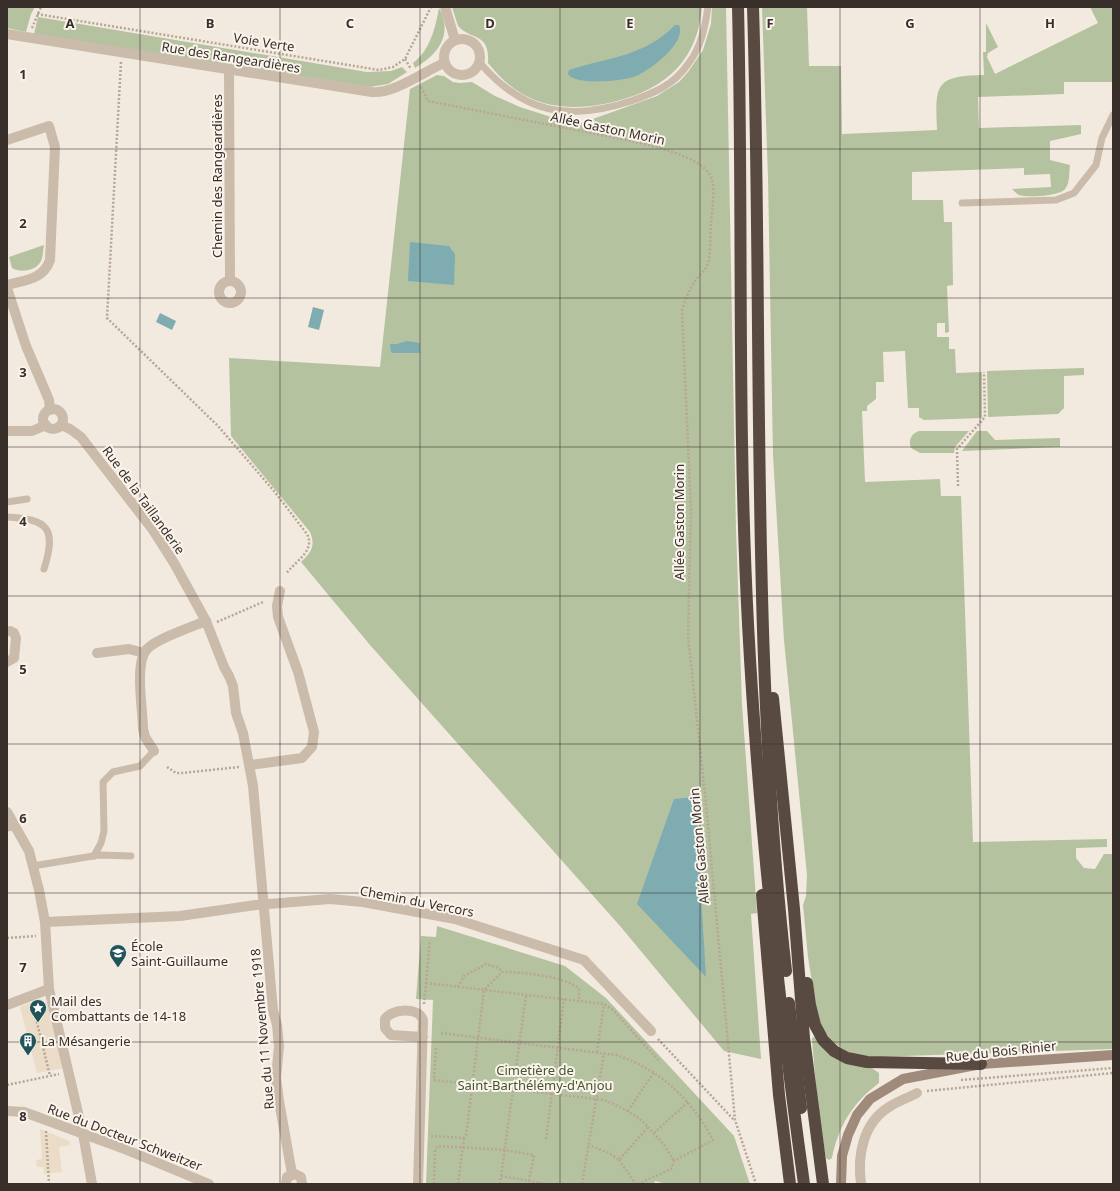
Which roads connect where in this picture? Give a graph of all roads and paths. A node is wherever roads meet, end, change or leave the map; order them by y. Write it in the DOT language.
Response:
graph roads {
  1 [pos="41,7"];
  2 [pos="431,7"];
  3 [pos="445,7"];
  4 [pos="708,7"];
  5 [pos="738,7"];
  6 [pos="753,7"];
  7 [pos="7,34"];
  8 [pos="455,40"];
  9 [pos="121,58"];
  10 [pos="444,63"];
  11 [pos="480,63"];
  12 [pos="230,70"];
  13 [pos="420,85"];
  14 [pos="1113,115"];
  15 [pos="7,140"];
  16 [pos="962,203"];
  17 [pos="230,281"];
  18 [pos="7,286"];
  19 [pos="984,372"];
  20 [pos="50,410"];
  21 [pos="60,425"];
  22 [pos="46,426"];
  23 [pos="7,431"];
  24 [pos="958,486"];
  25 [pos="27,499"];
  26 [pos="7,502"];
  27 [pos="7,517"];
  28 [pos="44,569"];
  29 [pos="286,574"];
  30 [pos="280,591"];
  31 [pos="263,602"];
  32 [pos="206,623"];
  33 [pos="10,631"];
  34 [pos="764,643"];
  35 [pos="97,653"];
  36 [pos="144,653"];
  37 [pos="7,662"];
  38 [pos="154,751"];
  39 [pos="245,766"];
  40 [pos="167,768"];
  41 [pos="9,821"];
  42 [pos="762,824"];
  43 [pos="94,856"];
  44 [pos="131,856"];
  45 [pos="33,866"];
  46 [pos="264,904"];
  47 [pos="794,909"];
  48 [pos="45,922"];
  49 [pos="46,935"];
  50 [pos="7,938"];
  51 [pos="430,940"];
  52 [pos="502,972"];
  53 [pos="426,983"];
  54 [pos="458,987"];
  55 [pos="50,989"];
  56 [pos="484,990"];
  57 [pos="526,995"];
  58 [pos="30,996"];
  59 [pos="564,1000"];
  60 [pos="579,1001"];
  61 [pos="424,1004"];
  62 [pos="604,1004"];
  63 [pos="7,1005"];
  64 [pos="651,1031"];
  65 [pos="442,1034"];
  66 [pos="422,1037"];
  67 [pos="478,1038"];
  68 [pos="520,1042"];
  69 [pos="558,1047"];
  70 [pos="436,1048"];
  71 [pos="597,1052"];
  72 [pos="604,1053"];
  73 [pos="1113,1055"];
  74 [pos="660,1062"];
  75 [pos="981,1064"];
  76 [pos="1113,1068"];
  77 [pos="70,1072"];
  78 [pos="654,1072"];
  79 [pos="1113,1073"];
  80 [pos="50,1076"];
  81 [pos="957,1081"];
  82 [pos="7,1085"];
  83 [pos="472,1085"];
  84 [pos="514,1090"];
  85 [pos="916,1093"];
  86 [pos="552,1094"];
  87 [pos="596,1100"];
  88 [pos="688,1102"];
  89 [pos="7,1108"];
  90 [pos="628,1111"];
  91 [pos="735,1120"];
  92 [pos="648,1127"];
  93 [pos="49,1132"];
  94 [pos="654,1133"];
  95 [pos="83,1134"];
  96 [pos="431,1136"];
  97 [pos="464,1138"];
  98 [pos="546,1139"];
  99 [pos="589,1145"];
  100 [pos="464,1148"];
  101 [pos="505,1150"];
  102 [pos="619,1160"];
  103 [pos="674,1161"];
  104 [pos="292,1174"];
  105 [pos="501,1176"];
  106 [pos="529,1180"];
  107 [pos="49,1184"];
  108 [pos="92,1184"];
  109 [pos="208,1184"];
  110 [pos="286,1184"];
  111 [pos="302,1184"];
  112 [pos="418,1184"];
  113 [pos="434,1184"];
  114 [pos="458,1184"];
  115 [pos="500,1184"];
  116 [pos="546,1184"];
  117 [pos="582,1184"];
  118 [pos="637,1184"];
  119 [pos="756,1184"];
  120 [pos="790,1184"];
  121 [pos="804,1184"];
  122 [pos="813,1184"];
  123 [pos="823,1184"];
  124 [pos="841,1184"];
  125 [pos="861,1184"];
  1 -- 2 [label="path, Voie Verte"];
  3 -- 8 [label="street"];
  4 -- 11 [label="lane"];
  5 -- 42 [label="highway"];
  6 -- 34 [label="highway"];
  7 -- 12 [label="street, Rue des Rangeardières"];
  8 -- 10 [label="street"];
  8 -- 11 [label="street"];
  9 -- 29 [label="path"];
  10 -- 11 [label="street"];
  10 -- 12 [label="street, Rue des Rangeardières"];
  12 -- 17 [label="street, Chemin des Rangeardières"];
  13 -- 91 [label="path, Allée Gaston Morin"];
  14 -- 16 [label="lane"];
  15 -- 18 [label="street"];
  18 -- 20 [label="street"];
  19 -- 24 [label="path"];
  20 -- 21 [label="street"];
  20 -- 22 [label="street"];
  21 -- 22 [label="street"];
  21 -- 32 [label="street, Rue de la Taillanderie"];
  22 -- 23 [label="street"];
  25 -- 26 [label="lane"];
  27 -- 28 [label="lane"];
  30 -- 39 [label="street"];
  31 -- 32 [label="path"];
  32 -- 36 [label="street"];
  32 -- 39 [label="street, Rue de la Taillanderie"];
  33 -- 37 [label="street"];
  34 -- 47 [label="highway"];
  34 -- 122 [label="highway"];
  35 -- 36 [label="street"];
  36 -- 38 [label="street"];
  38 -- 43 [label="lane"];
  39 -- 40 [label="path"];
  39 -- 46 [label="street, Rue de la Taillanderie"];
  41 -- 45 [label="street"];
  42 -- 120 [label="highway"];
  42 -- 121 [label="highway"];
  43 -- 44 [label="lane"];
  43 -- 45 [label="lane"];
  45 -- 48 [label="street"];
  46 -- 48 [label="street, Chemin du Vercors"];
  46 -- 64 [label="street, Chemin du Vercors"];
  46 -- 104 [label="street, Rue du 11 Novembre 1918"];
  47 -- 75 [label="highway"];
  47 -- 123 [label="highway"];
  48 -- 49 [label="street"];
  49 -- 50 [label="path"];
  49 -- 55 [label="street"];
  51 -- 53 [label="path"];
  52 -- 54 [label="path"];
  52 -- 56 [label="path"];
  52 -- 60 [label="path"];
  53 -- 54 [label="path"];
  53 -- 61 [label="path"];
  54 -- 56 [label="path"];
  55 -- 58 [label="street"];
  55 -- 77 [label="street"];
  56 -- 57 [label="path"];
  56 -- 67 [label="path"];
  57 -- 59 [label="path"];
  57 -- 68 [label="path"];
  58 -- 63 [label="street"];
  58 -- 80 [label="path"];
  59 -- 60 [label="path"];
  59 -- 69 [label="path"];
  60 -- 62 [label="path"];
  62 -- 71 [label="path"];
  62 -- 74 [label="path"];
  64 -- 91 [label="path"];
  65 -- 67 [label="path"];
  66 -- 112 [label="street"];
  67 -- 68 [label="path"];
  67 -- 83 [label="path"];
  68 -- 69 [label="path"];
  68 -- 84 [label="path"];
  69 -- 71 [label="path"];
  69 -- 86 [label="path"];
  70 -- 83 [label="path"];
  71 -- 72 [label="path"];
  72 -- 78 [label="path"];
  72 -- 87 [label="path"];
  73 -- 75 [label="street, Rue du Bois Rinier"];
  75 -- 124 [label="street, Rue du Bois Rinier"];
  76 -- 81 [label="path"];
  77 -- 80 [label="path"];
  77 -- 95 [label="street"];
  78 -- 88 [label="path"];
  78 -- 90 [label="path"];
  79 -- 85 [label="path"];
  80 -- 82 [label="path"];
  83 -- 84 [label="path"];
  83 -- 97 [label="path"];
  84 -- 86 [label="path"];
  84 -- 101 [label="path"];
  85 -- 125 [label="street"];
  86 -- 87 [label="path"];
  86 -- 98 [label="path"];
  87 -- 90 [label="path"];
  87 -- 99 [label="path"];
  88 -- 94 [label="path"];
  88 -- 103 [label="path"];
  89 -- 95 [label="street, Rue du Docteur Schweitzer"];
  90 -- 92 [label="path"];
  91 -- 119 [label="path, Allée Gaston Morin"];
  92 -- 94 [label="path"];
  92 -- 102 [label="path"];
  93 -- 107 [label="path"];
  94 -- 103 [label="path"];
  95 -- 108 [label="street"];
  95 -- 109 [label="street, Rue du Docteur Schweitzer"];
  96 -- 97 [label="path"];
  97 -- 100 [label="path"];
  99 -- 102 [label="path"];
  99 -- 117 [label="path"];
  100 -- 101 [label="path"];
  100 -- 113 [label="path"];
  100 -- 114 [label="path"];
  101 -- 105 [label="path"];
  101 -- 106 [label="path"];
  102 -- 118 [label="path"];
  103 -- 118 [label="path"];
  104 -- 110 [label="street"];
  104 -- 111 [label="street"];
  105 -- 106 [label="path"];
  105 -- 115 [label="path"];
  106 -- 116 [label="path"];
}
